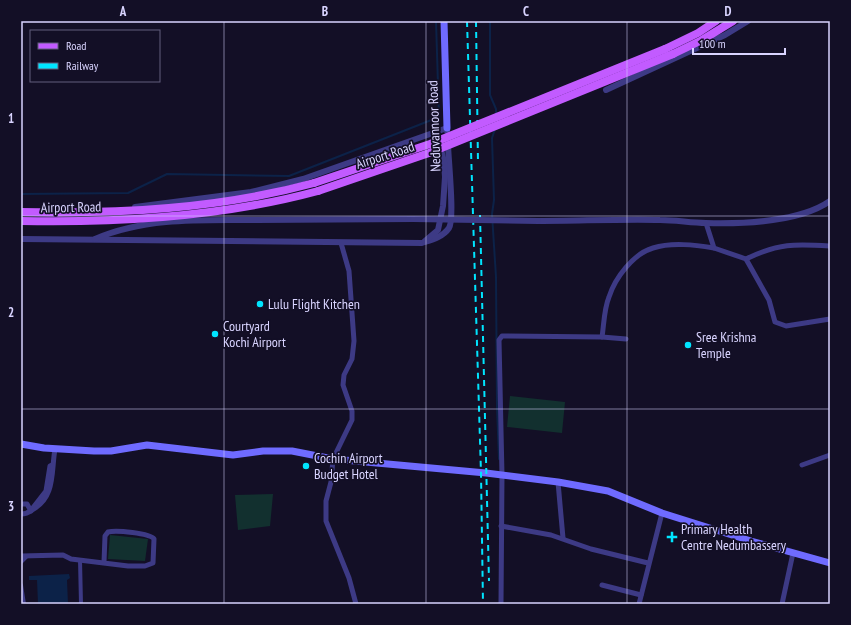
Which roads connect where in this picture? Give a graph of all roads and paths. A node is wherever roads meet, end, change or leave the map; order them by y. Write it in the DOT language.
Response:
graph roads {
  1 [pos="444,21"];
  2 [pos="716,21"];
  3 [pos="733,21"];
  4 [pos="748,21"];
  5 [pos="606,90"];
  6 [pos="447,128"];
  7 [pos="437,132"];
  8 [pos="448,194"];
  9 [pos="830,201"];
  10 [pos="21,212"];
  11 [pos="104,212"];
  12 [pos="21,221"];
  13 [pos="706,223"];
  14 [pos="21,239"];
  15 [pos="92,240"];
  16 [pos="341,243"];
  17 [pos="422,243"];
  18 [pos="830,246"];
  19 [pos="714,248"];
  20 [pos="746,259"];
  21 [pos="830,319"];
  22 [pos="602,337"];
  23 [pos="626,339"];
  24 [pos="21,444"];
  25 [pos="55,449"];
  26 [pos="830,455"];
  27 [pos="332,458"];
  28 [pos="802,465"];
  29 [pos="502,475"];
  30 [pos="558,482"];
  31 [pos="21,504"];
  32 [pos="31,511"];
  33 [pos="662,513"];
  34 [pos="21,514"];
  35 [pos="501,526"];
  36 [pos="563,538"];
  37 [pos="793,553"];
  38 [pos="24,556"];
  39 [pos="80,560"];
  40 [pos="21,562"];
  41 [pos="104,562"];
  42 [pos="648,563"];
  43 [pos="830,563"];
  44 [pos="21,585"];
  45 [pos="602,585"];
  46 [pos="641,595"];
  47 [pos="24,604"];
  48 [pos="81,604"];
  49 [pos="356,604"];
  50 [pos="501,604"];
  51 [pos="639,604"];
  52 [pos="782,604"];
  1 -- 6 [label="main road, Neduvannoor Road"];
  2 -- 11 [label="main road, Airport Road, bridge"];
  3 -- 12 [label="main road, Airport Road, bridge"];
  4 -- 5 [label="street"];
  6 -- 7 [label="street"];
  6 -- 8 [label="street, Neduvannoor Road"];
  7 -- 8 [label="street"];
  7 -- 11 [label="street"];
  8 -- 17 [label="street"];
  8 -- 17 [label="street, Neduvannoor Road"];
  9 -- 13 [label="street"];
  10 -- 11 [label="main road, Airport Road"];
  13 -- 15 [label="street, bridge"];
  13 -- 19 [label="street"];
  14 -- 15 [label="street"];
  15 -- 16 [label="street"];
  16 -- 17 [label="street"];
  16 -- 27 [label="street"];
  18 -- 20 [label="street"];
  19 -- 20 [label="street"];
  19 -- 22 [label="street"];
  20 -- 21 [label="street"];
  22 -- 23 [label="street"];
  22 -- 29 [label="street"];
  24 -- 25 [label="main road"];
  25 -- 27 [label="main road"];
  25 -- 32 [label="street"];
  26 -- 28 [label="street"];
  27 -- 29 [label="main road"];
  27 -- 49 [label="street"];
  29 -- 30 [label="main road"];
  29 -- 35 [label="street"];
  30 -- 33 [label="main road"];
  30 -- 36 [label="street"];
  31 -- 32 [label="street"];
  32 -- 34 [label="street"];
  33 -- 37 [label="main road"];
  33 -- 42 [label="street"];
  35 -- 36 [label="street"];
  35 -- 50 [label="street"];
  36 -- 42 [label="street"];
  37 -- 43 [label="main road"];
  37 -- 52 [label="street"];
  38 -- 39 [label="street"];
  38 -- 40 [label="street"];
  39 -- 41 [label="street"];
  39 -- 48 [label="street"];
  41 -- 41 [label="street"];
  42 -- 46 [label="street"];
  44 -- 47 [label="street"];
  45 -- 46 [label="street"];
  46 -- 51 [label="street"];
}
